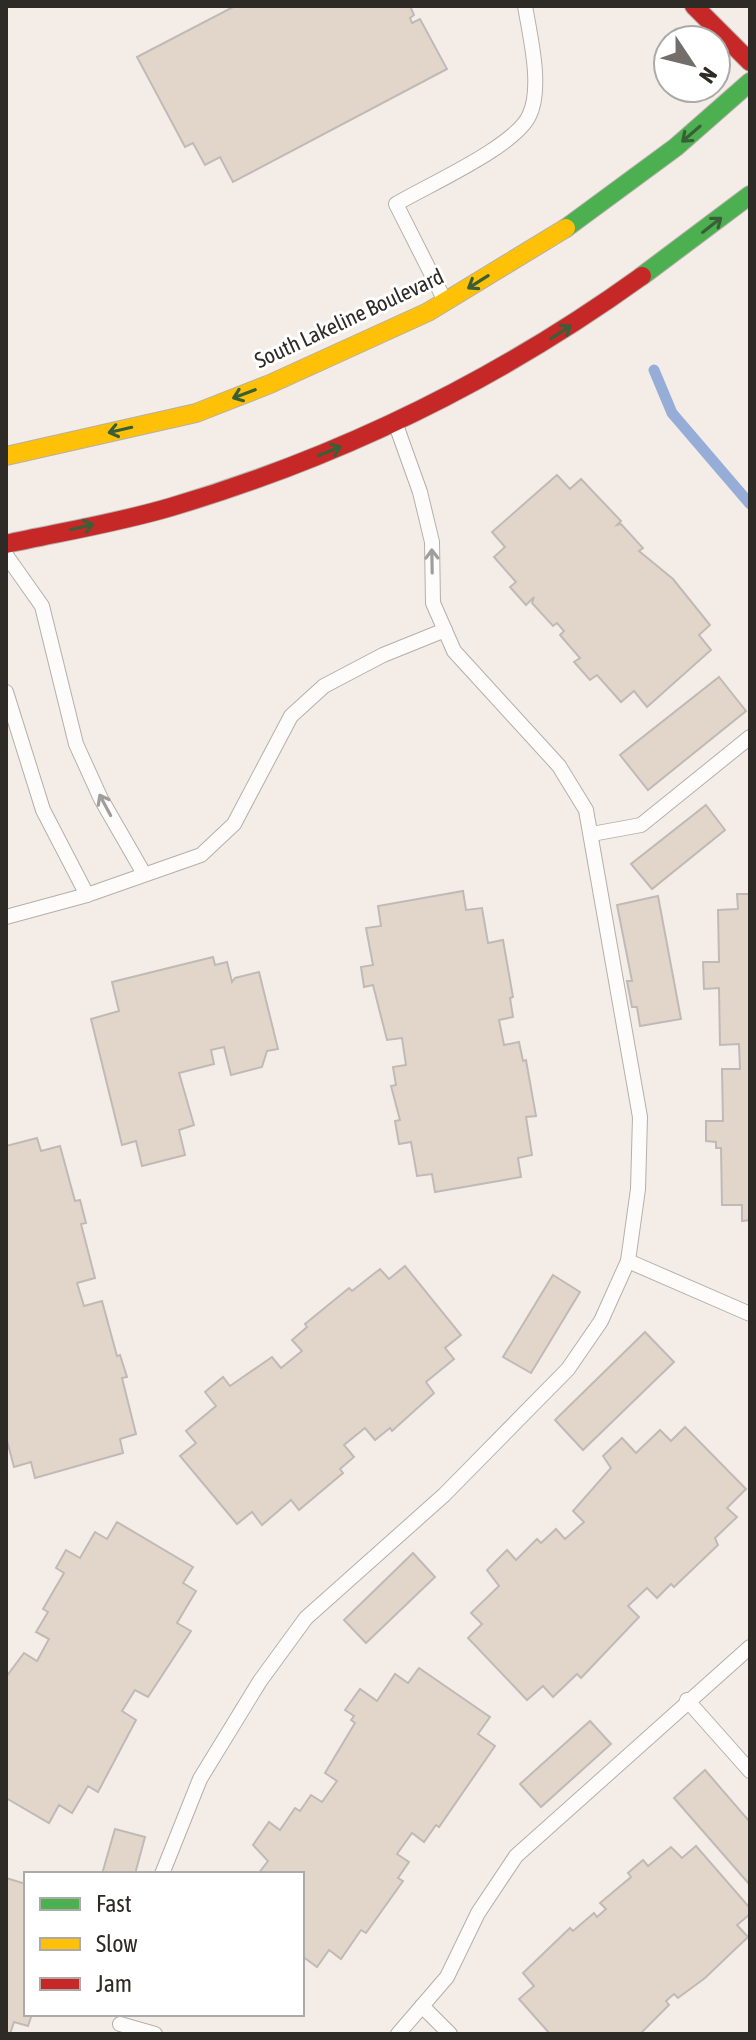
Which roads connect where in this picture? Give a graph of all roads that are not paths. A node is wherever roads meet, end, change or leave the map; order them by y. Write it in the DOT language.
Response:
graph roads {
  1 [pos="525,6"];
  2 [pos="694,6"];
  3 [pos="750,62"];
  4 [pos="750,82"];
  5 [pos="750,195"];
  6 [pos="445,302"];
  7 [pos="395,425"];
  8 [pos="6,456"];
  9 [pos="6,544"];
  10 [pos="6,555"];
  11 [pos="445,630"];
  12 [pos="6,692"];
  13 [pos="750,737"];
  14 [pos="592,834"];
  15 [pos="143,872"];
  16 [pos="87,895"];
  17 [pos="6,917"];
  18 [pos="628,1261"];
  19 [pos="750,1314"];
  20 [pos="750,1647"];
  21 [pos="687,1700"];
  22 [pos="750,1771"];
  23 [pos="163,1872"];
  24 [pos="422,2006"];
  25 [pos="120,2024"];
  26 [pos="155,2034"];
  27 [pos="398,2034"];
  28 [pos="450,2034"];
  1 -- 6 [label="lane"];
  2 -- 3 [label="main road"];
  4 -- 6 [label="main road, South Lakeline Boulevard, one-way"];
  7 -- 5 [label="main road, one-way"];
  6 -- 8 [label="main road, South Lakeline Boulevard, one-way"];
  9 -- 7 [label="main road, one-way"];
  11 -- 7 [label="lane, one-way"];
  15 -- 10 [label="lane, one-way"];
  11 -- 14 [label="lane"];
  11 -- 15 [label="lane"];
  12 -- 16 [label="lane"];
  13 -- 14 [label="lane"];
  14 -- 18 [label="lane"];
  15 -- 16 [label="lane"];
  16 -- 17 [label="lane"];
  18 -- 19 [label="lane"];
  18 -- 23 [label="lane"];
  20 -- 21 [label="lane"];
  21 -- 22 [label="lane"];
  21 -- 24 [label="lane"];
  24 -- 27 [label="lane"];
  24 -- 28 [label="lane"];
  25 -- 26 [label="lane"];
}
